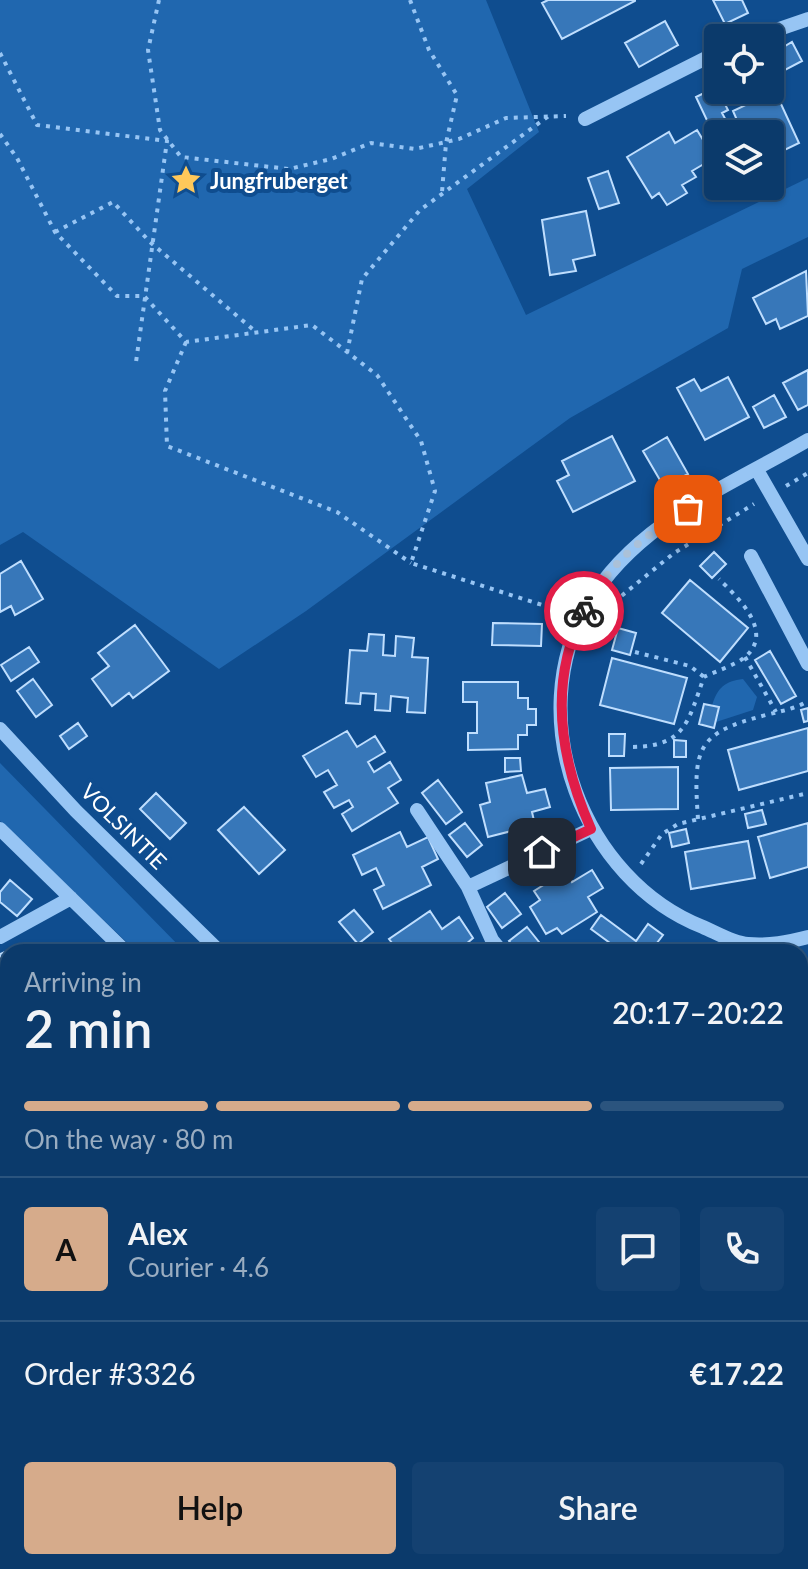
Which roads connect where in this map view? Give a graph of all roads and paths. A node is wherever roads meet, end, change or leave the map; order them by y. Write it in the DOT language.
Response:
graph roads {
  1 [pos="159,0"];
  2 [pos="410,0"];
  3 [pos="808,19"];
  4 [pos="784,27"];
  5 [pos="0,53"];
  6 [pos="704,59"];
  7 [pos="551,114"];
  8 [pos="585,119"];
  9 [pos="0,134"];
  10 [pos="167,141"];
  11 [pos="446,143"];
  12 [pos="442,194"];
  13 [pos="55,232"];
  14 [pos="150,242"];
  15 [pos="144,296"];
  16 [pos="258,333"];
  17 [pos="186,342"];
  18 [pos="347,353"];
  19 [pos="136,362"];
  20 [pos="808,440"];
  21 [pos="757,470"];
  22 [pos="808,473"];
  23 [pos="770,494"];
  24 [pos="751,556"];
  25 [pos="808,559"];
  26 [pos="411,563"];
  27 [pos="719,579"];
  28 [pos="589,602"];
  29 [pos="563,612"];
  30 [pos="581,617"];
  31 [pos="635,652"];
  32 [pos="745,657"];
  33 [pos="808,664"];
  34 [pos="704,677"];
  35 [pos="808,701"];
  36 [pos="776,712"];
  37 [pos="0,729"];
  38 [pos="633,747"];
  39 [pos="808,793"];
  40 [pos="417,810"];
  41 [pos="698,819"];
  42 [pos="0,829"];
  43 [pos="591,829"];
  44 [pos="630,879"];
  45 [pos="468,887"];
  46 [pos="71,898"];
  47 [pos="0,937"];
  48 [pos="808,937"];
  49 [pos="118,944"];
  50 [pos="212,944"];
  51 [pos="495,944"];
  52 [pos="744,944"];
  53 [pos="777,944"];
  1 -- 10 [label="path"];
  2 -- 11 [label="path"];
  3 -- 4 [label="street"];
  5 -- 10 [label="path"];
  6 -- 8 [label="street"];
  7 -- 8 [label="path"];
  7 -- 11 [label="path"];
  7 -- 12 [label="path"];
  9 -- 13 [label="path"];
  10 -- 11 [label="path"];
  10 -- 14 [label="path"];
  11 -- 12 [label="path"];
  12 -- 18 [label="path"];
  13 -- 14 [label="path"];
  13 -- 15 [label="path"];
  14 -- 15 [label="path"];
  14 -- 16 [label="path"];
  15 -- 17 [label="path"];
  15 -- 19 [label="path"];
  16 -- 17 [label="path"];
  16 -- 18 [label="path"];
  17 -- 26 [label="path"];
  18 -- 26 [label="path"];
  20 -- 21 [label="street"];
  21 -- 23 [label="street"];
  21 -- 28 [label="street"];
  22 -- 23 [label="path"];
  23 -- 25 [label="street"];
  23 -- 28 [label="path"];
  24 -- 33 [label="street"];
  26 -- 29 [label="path"];
  27 -- 32 [label="path"];
  28 -- 29 [label="path"];
  28 -- 30 [label="street"];
  29 -- 30 [label="path"];
  30 -- 43 [label="street"];
  31 -- 34 [label="path"];
  32 -- 34 [label="path"];
  32 -- 36 [label="path"];
  34 -- 38 [label="path"];
  35 -- 36 [label="path"];
  36 -- 41 [label="path"];
  37 -- 50 [label="street, VOLSINTIE"];
  39 -- 41 [label="path"];
  40 -- 45 [label="street"];
  41 -- 44 [label="path"];
  42 -- 46 [label="street"];
  43 -- 44 [label="street"];
  43 -- 45 [label="street"];
  44 -- 52 [label="street"];
  45 -- 51 [label="street"];
  46 -- 47 [label="street"];
  46 -- 49 [label="street"];
  48 -- 53 [label="street"];
}
